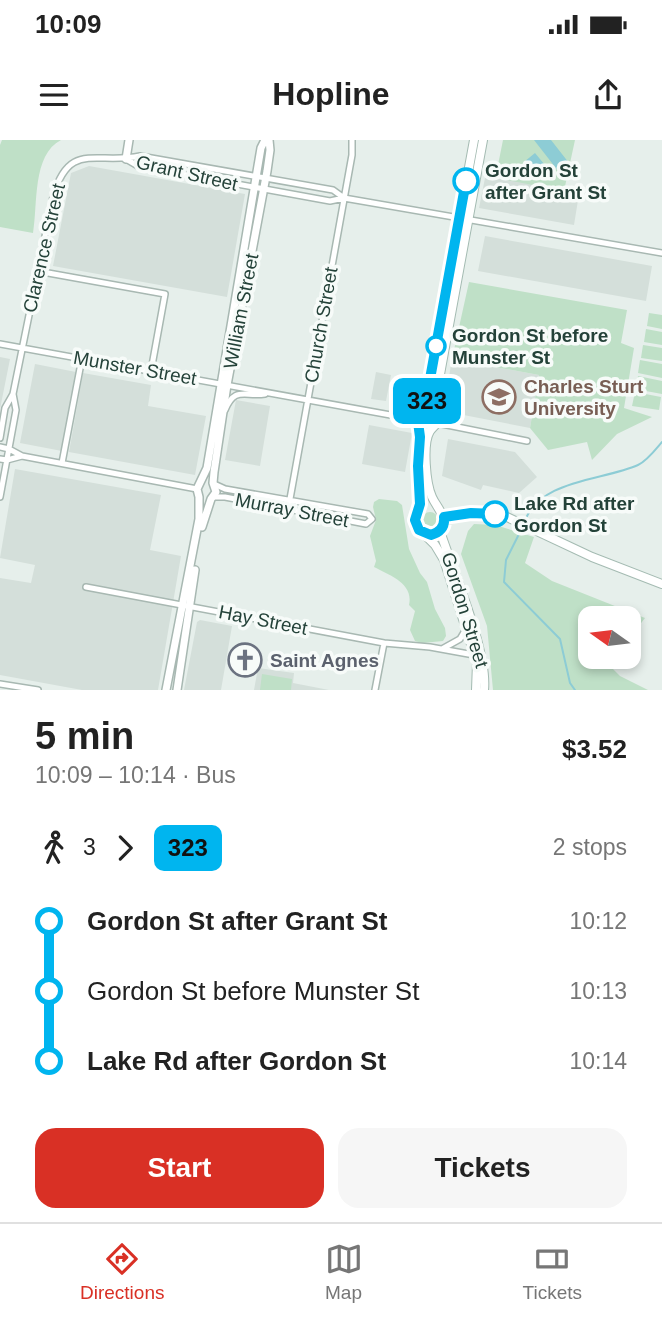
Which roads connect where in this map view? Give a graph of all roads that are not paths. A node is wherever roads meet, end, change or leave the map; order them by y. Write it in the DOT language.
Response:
graph roads {
  1 [pos="130,140"];
  2 [pos="267,140"];
  3 [pos="352,140"];
  4 [pos="474,140"];
  5 [pos="483,140"];
  6 [pos="126,159"];
  7 [pos="261,178"];
  8 [pos="259,189"];
  9 [pos="344,198"];
  10 [pos="464,218"];
  11 [pos="662,253"];
  12 [pos="37,271"];
  13 [pos="0,344"];
  14 [pos="22,348"];
  15 [pos="82,358"];
  16 [pos="151,371"];
  17 [pos="224,385"];
  18 [pos="270,393"];
  19 [pos="13,394"];
  20 [pos="307,400"];
  21 [pos="223,416"];
  22 [pos="435,419"];
  23 [pos="420,421"];
  24 [pos="430,431"];
  25 [pos="0,438"];
  26 [pos="527,440"];
  27 [pos="0,447"];
  28 [pos="9,449"];
  29 [pos="22,456"];
  30 [pos="3,459"];
  31 [pos="62,463"];
  32 [pos="202,481"];
  33 [pos="214,483"];
  34 [pos="198,493"];
  35 [pos="0,497"];
  36 [pos="213,498"];
  37 [pos="290,499"];
  38 [pos="438,508"];
  39 [pos="288,510"];
  40 [pos="417,515"];
  41 [pos="444,517"];
  42 [pos="440,531"];
  43 [pos="426,535"];
  44 [pos="662,584"];
  45 [pos="86,587"];
  46 [pos="186,606"];
  47 [pos="466,628"];
  48 [pos="384,643"];
  49 [pos="442,649"];
  50 [pos="474,655"];
  51 [pos="3,684"];
  52 [pos="172,688"];
  53 [pos="1,690"];
  54 [pos="38,690"];
  55 [pos="375,690"];
  56 [pos="476,690"];
  57 [pos="484,690"];
  1 -- 6 [label="street"];
  2 -- 7 [label="street, William Street"];
  3 -- 9 [label="street, Church Street"];
  4 -- 10 [label="main road"];
  5 -- 10 [label="main road"];
  6 -- 7 [label="street, Grant Street"];
  6 -- 8 [label="street, Grant Street"];
  6 -- 12 [label="street, Clarence Street"];
  7 -- 8 [label="street, William Street"];
  7 -- 9 [label="street, Grant Street"];
  8 -- 9 [label="street, Grant Street"];
  8 -- 17 [label="street, William Street"];
  9 -- 10 [label="street, Grant Street"];
  9 -- 20 [label="street, Church Street"];
  10 -- 11 [label="street, Grant Street"];
  10 -- 22 [label="main road"];
  10 -- 23 [label="main road"];
  12 -- 14 [label="street, Clarence Street"];
  12 -- 16 [label="street"];
  13 -- 14 [label="street, Munster Street"];
  14 -- 15 [label="street, Munster Street"];
  14 -- 19 [label="street, Clarence Street"];
  15 -- 16 [label="street, Munster Street"];
  15 -- 31 [label="street"];
  16 -- 17 [label="street, Munster Street"];
  17 -- 18 [label="street, Munster Street"];
  17 -- 21 [label="street, William Street"];
  17 -- 32 [label="street, William Street"];
  18 -- 20 [label="street, Munster Street"];
  18 -- 21 [label="street, Munster Street"];
  19 -- 25 [label="street, Clarence Street"];
  19 -- 28 [label="street, Clarence Street"];
  20 -- 23 [label="street, Munster Street"];
  20 -- 37 [label="street, Church Street"];
  21 -- 33 [label="street, William Street"];
  22 -- 23 [label="main road"];
  22 -- 24 [label="main road"];
  22 -- 26 [label="street"];
  23 -- 24 [label="main road"];
  23 -- 40 [label="main road"];
  24 -- 38 [label="main road"];
  27 -- 28 [label="street"];
  28 -- 29 [label="street"];
  28 -- 30 [label="street, Clarence Street"];
  29 -- 30 [label="street"];
  29 -- 31 [label="street"];
  30 -- 35 [label="street, Clarence Street"];
  31 -- 34 [label="street"];
  32 -- 33 [label="street"];
  32 -- 34 [label="street, William Street"];
  33 -- 36 [label="street, William Street"];
  33 -- 37 [label="street, Murray Street"];
  34 -- 36 [label="street"];
  34 -- 46 [label="street, William Street"];
  36 -- 39 [label="street, Murray Street"];
  36 -- 46 [label="street, William Street"];
  37 -- 39 [label="street, Church Street"];
  37 -- 39 [label="street, Murray Street"];
  38 -- 40 [label="main road"];
  38 -- 41 [label="main road"];
  40 -- 43 [label="main road"];
  41 -- 42 [label="main road"];
  41 -- 44 [label="main road"];
  42 -- 43 [label="main road"];
  42 -- 57 [label="main road, Gordon Street"];
  43 -- 47 [label="main road, Gordon Street"];
  45 -- 46 [label="street, Hay Street"];
  46 -- 48 [label="street, Hay Street"];
  46 -- 52 [label="street, William Street"];
  47 -- 49 [label="street"];
  47 -- 50 [label="main road, Gordon Street"];
  48 -- 49 [label="street, Hay Street"];
  48 -- 55 [label="street"];
  49 -- 50 [label="street, Hay Street"];
  50 -- 56 [label="main road, Gordon Street"];
  51 -- 53 [label="street"];
  51 -- 54 [label="street"];
}
